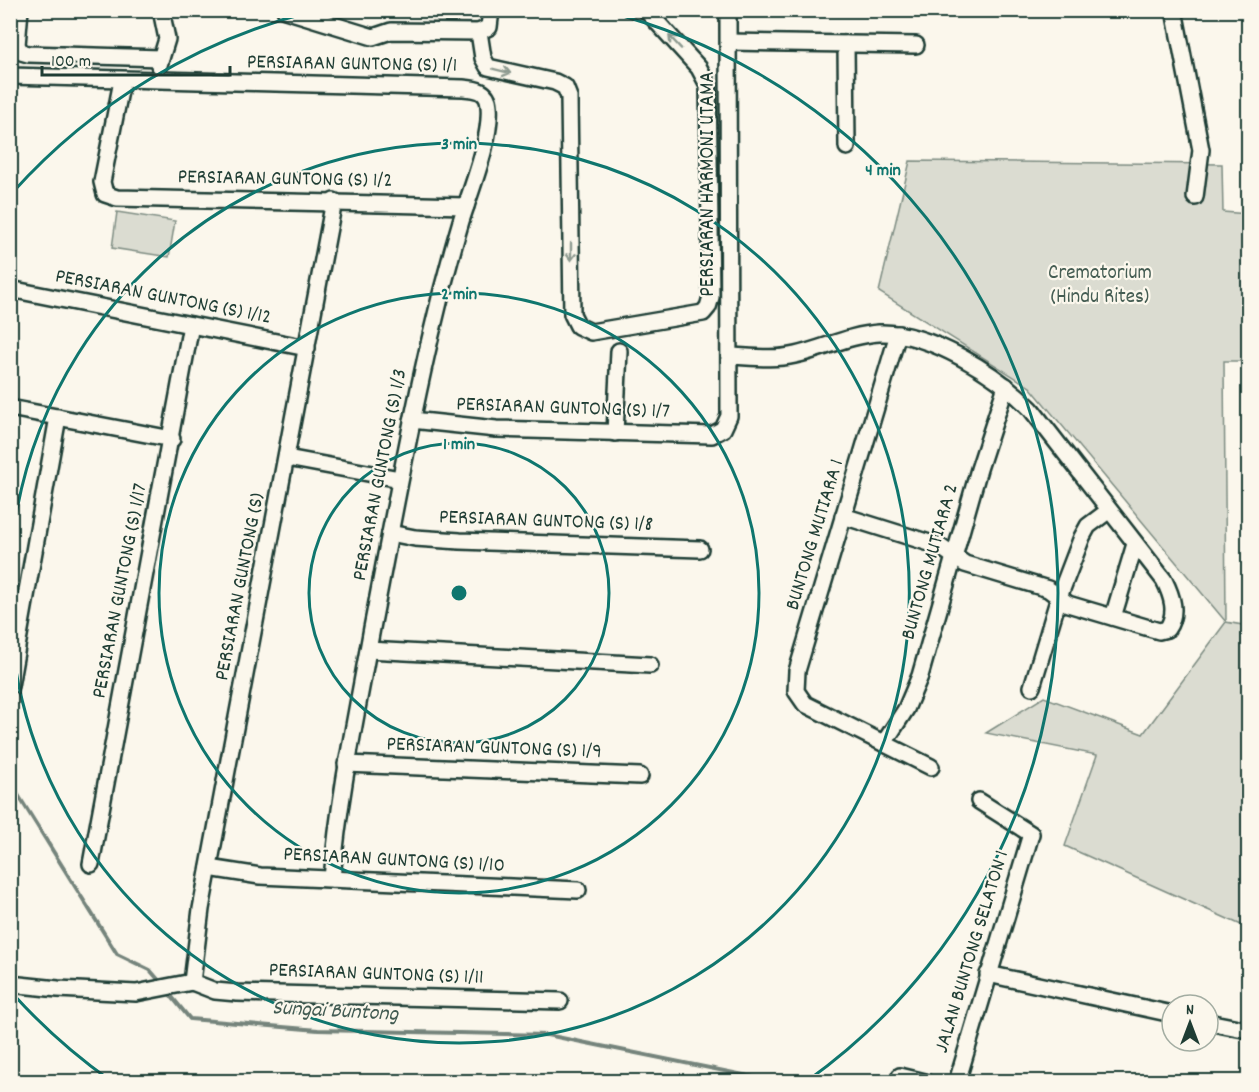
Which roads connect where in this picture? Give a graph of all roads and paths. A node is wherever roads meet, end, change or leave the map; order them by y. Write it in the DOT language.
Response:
graph roads {
  1 [pos="21,10"];
  2 [pos="161,10"];
  3 [pos="285,10"];
  4 [pos="491,10"];
  5 [pos="646,10"];
  6 [pos="728,10"];
  7 [pos="1174,10"];
  8 [pos="479,32"];
  9 [pos="729,42"];
  10 [pos="846,44"];
  11 [pos="916,45"];
  12 [pos="161,58"];
  13 [pos="10,76"];
  14 [pos="122,81"];
  15 [pos="153,81"];
  16 [pos="478,89"];
  17 [pos="847,147"];
  18 [pos="1195,197"];
  19 [pos="334,201"];
  20 [pos="466,206"];
  21 [pos="10,289"];
  22 [pos="191,325"];
  23 [pos="898,334"];
  24 [pos="307,348"];
  25 [pos="619,351"];
  26 [pos="731,356"];
  27 [pos="1006,386"];
  28 [pos="10,408"];
  29 [pos="58,417"];
  30 [pos="412,420"];
  31 [pos="615,433"];
  32 [pos="712,435"];
  33 [pos="172,440"];
  34 [pos="288,458"];
  35 [pos="400,480"];
  36 [pos="1108,511"];
  37 [pos="843,516"];
  38 [pos="390,533"];
  39 [pos="1135,544"];
  40 [pos="700,549"];
  41 [pos="956,555"];
  42 [pos="1059,597"];
  43 [pos="1113,618"];
  44 [pos="368,650"];
  45 [pos="650,665"];
  46 [pos="10,686"];
  47 [pos="1032,687"];
  48 [pos="884,743"];
  49 [pos="346,764"];
  50 [pos="932,767"];
  51 [pos="639,776"];
  52 [pos="980,801"];
  53 [pos="91,864"];
  54 [pos="209,868"];
  55 [pos="332,879"];
  56 [pos="578,890"];
  57 [pos="988,974"];
  58 [pos="192,982"];
  59 [pos="10,984"];
  60 [pos="560,1001"];
  61 [pos="1160,1011"];
  62 [pos="1220,1024"];
  63 [pos="1248,1030"];
  64 [pos="900,1076"];
  65 [pos="925,1082"];
  66 [pos="957,1082"];
  1 -- 12 [label="street"];
  2 -- 12 [label="street"];
  3 -- 8 [label="street"];
  4 -- 8 [label="street"];
  8 -- 5 [label="street, one-way"];
  6 -- 9 [label="street, PERSIARAN HARMONI UTAMA"];
  7 -- 18 [label="street"];
  9 -- 10 [label="street"];
  9 -- 26 [label="street, PERSIARAN HARMONI UTAMA"];
  10 -- 11 [label="street"];
  10 -- 17 [label="street"];
  12 -- 15 [label="street"];
  13 -- 14 [label="street, PERSIARAN GUNTONG (S) 1/1"];
  14 -- 15 [label="street, PERSIARAN GUNTONG (S) 1/1"];
  14 -- 19 [label="street, PERSIARAN GUNTONG (S) 1/2"];
  15 -- 16 [label="street, PERSIARAN GUNTONG (S) 1/1"];
  16 -- 20 [label="street, PERSIARAN GUNTONG (S) 1/3"];
  19 -- 20 [label="street, PERSIARAN GUNTONG (S) 1/2"];
  19 -- 24 [label="street, PERSIARAN GUNTONG (S)"];
  20 -- 30 [label="street, PERSIARAN GUNTONG (S) 1/3"];
  21 -- 22 [label="street, PERSIARAN GUNTONG (S) 1/12"];
  22 -- 24 [label="street, PERSIARAN GUNTONG (S) 1/12"];
  22 -- 33 [label="street, PERSIARAN GUNTONG (S) 1/17"];
  23 -- 26 [label="street"];
  23 -- 27 [label="street"];
  23 -- 37 [label="street, BUNTONG MUTIARA 1"];
  24 -- 34 [label="street, PERSIARAN GUNTONG (S)"];
  25 -- 31 [label="street"];
  26 -- 32 [label="street, PERSIARAN HARMONI UTAMA"];
  27 -- 36 [label="street"];
  27 -- 41 [label="street, BUNTONG MUTIARA 2"];
  28 -- 29 [label="street"];
  29 -- 33 [label="street"];
  29 -- 46 [label="street"];
  30 -- 31 [label="street, PERSIARAN GUNTONG (S) 1/7"];
  30 -- 35 [label="street, PERSIARAN GUNTONG (S) 1/3"];
  31 -- 32 [label="street, PERSIARAN GUNTONG (S) 1/7"];
  33 -- 53 [label="street, PERSIARAN GUNTONG (S) 1/17"];
  34 -- 35 [label="street"];
  34 -- 54 [label="street, PERSIARAN GUNTONG (S)"];
  35 -- 38 [label="street, PERSIARAN GUNTONG (S) 1/3"];
  36 -- 39 [label="street"];
  36 -- 42 [label="street"];
  37 -- 41 [label="street"];
  37 -- 48 [label="street, BUNTONG MUTIARA 1"];
  38 -- 40 [label="street, PERSIARAN GUNTONG (S) 1/8"];
  38 -- 44 [label="street, PERSIARAN GUNTONG (S) 1/3"];
  39 -- 43 [label="street"];
  39 -- 43 [label="street"];
  41 -- 42 [label="street"];
  41 -- 48 [label="street, BUNTONG MUTIARA 2"];
  42 -- 43 [label="street"];
  42 -- 47 [label="street"];
  44 -- 45 [label="street"];
  44 -- 49 [label="street, PERSIARAN GUNTONG (S) 1/3"];
  48 -- 50 [label="street, BUNTONG MUTIARA 1"];
  49 -- 51 [label="street, PERSIARAN GUNTONG (S) 1/9"];
  49 -- 55 [label="street, PERSIARAN GUNTONG (S) 1/3"];
  52 -- 57 [label="street, JALAN BUNTONG SELATON 1"];
  54 -- 55 [label="street, PERSIARAN GUNTONG (S) 1/10"];
  54 -- 58 [label="street, PERSIARAN GUNTONG (S)"];
  55 -- 56 [label="street, PERSIARAN GUNTONG (S) 1/10"];
  57 -- 61 [label="street"];
  57 -- 66 [label="street, JALAN BUNTONG SELATON 1"];
  58 -- 59 [label="street"];
  58 -- 60 [label="street, PERSIARAN GUNTONG (S) 1/11"];
  62 -- 63 [label="street"];
  64 -- 65 [label="street"];
}
